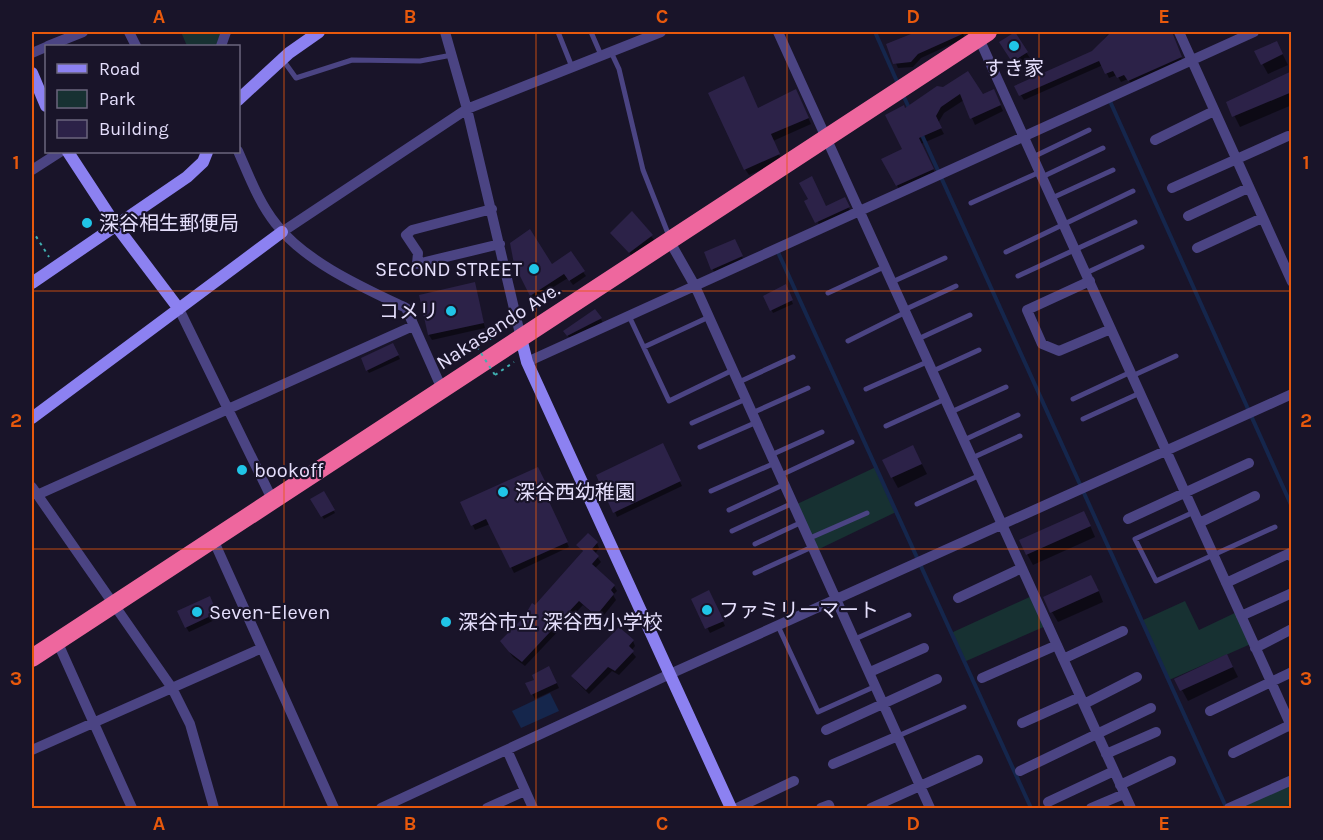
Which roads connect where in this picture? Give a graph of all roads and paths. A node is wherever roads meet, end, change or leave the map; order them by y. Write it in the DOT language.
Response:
graph roads {
  1 [pos="83,32"];
  2 [pos="318,32"];
  3 [pos="445,32"];
  4 [pos="558,32"];
  5 [pos="591,32"];
  6 [pos="656,32"];
  7 [pos="778,32"];
  8 [pos="1179,32"];
  9 [pos="1254,32"];
  10 [pos="981,34"];
  11 [pos="52,45"];
  12 [pos="606,54"];
  13 [pos="452,55"];
  14 [pos="282,59"];
  15 [pos="1191,59"];
  16 [pos="572,67"];
  17 [pos="32,73"];
  18 [pos="240,98"];
  19 [pos="45,104"];
  20 [pos="467,110"];
  21 [pos="1214,111"];
  22 [pos="1089,130"];
  23 [pos="1288,136"];
  24 [pos="1024,137"];
  25 [pos="827,138"];
  26 [pos="1155,140"];
  27 [pos="1103,148"];
  28 [pos="58,153"];
  29 [pos="69,153"];
  30 [pos="206,153"];
  31 [pos="239,153"];
  32 [pos="1033,157"];
  33 [pos="1236,160"];
  34 [pos="32,170"];
  35 [pos="1113,170"];
  36 [pos="1041,174"];
  37 [pos="1172,188"];
  38 [pos="1248,188"];
  39 [pos="1133,191"];
  40 [pos="1052,198"];
  41 [pos="971,203"];
  42 [pos="492,209"];
  43 [pos="859,212"];
  44 [pos="1188,216"];
  45 [pos="1262,218"];
  46 [pos="1135,222"];
  47 [pos="1064,224"];
  48 [pos="117,227"];
  49 [pos="32,230"];
  50 [pos="282,232"];
  51 [pos="670,242"];
  52 [pos="500,244"];
  53 [pos="1142,247"];
  54 [pos="1197,248"];
  55 [pos="1075,249"];
  56 [pos="1006,252"];
  57 [pos="945,258"];
  58 [pos="56,267"];
  59 [pos="884,267"];
  60 [pos="1018,276"];
  61 [pos="1088,277"];
  62 [pos="891,282"];
  63 [pos="1292,282"];
  64 [pos="32,283"];
  65 [pos="695,286"];
  66 [pos="956,286"];
  67 [pos="828,293"];
  68 [pos="179,309"];
  69 [pos="904,312"];
  70 [pos="970,315"];
  71 [pos="629,316"];
  72 [pos="709,317"];
  73 [pos="413,326"];
  74 [pos="1111,329"];
  75 [pos="498,334"];
  76 [pos="521,338"];
  77 [pos="916,340"];
  78 [pos="848,341"];
  79 [pos="644,347"];
  80 [pos="979,350"];
  81 [pos="1176,356"];
  82 [pos="793,357"];
  83 [pos="520,362"];
  84 [pos="929,367"];
  85 [pos="733,370"];
  86 [pos="1131,374"];
  87 [pos="739,382"];
  88 [pos="807,387"];
  89 [pos="1006,387"];
  90 [pos="866,388"];
  91 [pos="442,389"];
  92 [pos="1140,393"];
  93 [pos="1292,394"];
  94 [pos="746,399"];
  95 [pos="1073,399"];
  96 [pos="943,400"];
  97 [pos="230,410"];
  98 [pos="950,413"];
  99 [pos="1018,415"];
  100 [pos="754,417"];
  101 [pos="32,418"];
  102 [pos="1083,418"];
  103 [pos="692,423"];
  104 [pos="886,426"];
  105 [pos="822,432"];
  106 [pos="1020,436"];
  107 [pos="962,441"];
  108 [pos="852,442"];
  109 [pos="700,447"];
  110 [pos="1167,452"];
  111 [pos="773,459"];
  112 [pos="970,459"];
  113 [pos="1248,463"];
  114 [pos="978,476"];
  115 [pos="783,479"];
  116 [pos="34,491"];
  117 [pos="711,491"];
  118 [pos="1185,493"];
  119 [pos="1255,496"];
  120 [pos="272,499"];
  121 [pos="793,503"];
  122 [pos="917,504"];
  123 [pos="729,510"];
  124 [pos="1194,512"];
  125 [pos="867,513"];
  126 [pos="1128,519"];
  127 [pos="802,522"];
  128 [pos="1199,523"];
  129 [pos="1001,525"];
  130 [pos="1275,527"];
  131 [pos="732,531"];
  132 [pos="212,537"];
  133 [pos="811,542"];
  134 [pos="754,544"];
  135 [pos="1213,555"];
  136 [pos="1292,557"];
  137 [pos="1022,568"];
  138 [pos="755,573"];
  139 [pos="1226,583"];
  140 [pos="1292,593"];
  141 [pos="958,598"];
  142 [pos="837,600"];
  143 [pos="114,604"];
  144 [pos="909,615"];
  145 [pos="1241,616"];
  146 [pos="778,626"];
  147 [pos="1292,629"];
  148 [pos="1123,631"];
  149 [pos="855,639"];
  150 [pos="57,641"];
  151 [pos="1057,645"];
  152 [pos="262,648"];
  153 [pos="924,648"];
  154 [pos="1255,648"];
  155 [pos="32,658"];
  156 [pos="1063,659"];
  157 [pos="870,672"];
  158 [pos="1292,672"];
  159 [pos="670,674"];
  160 [pos="1137,677"];
  161 [pos="982,678"];
  162 [pos="937,680"];
  163 [pos="1270,683"];
  164 [pos="876,686"];
  165 [pos="171,687"];
  166 [pos="1082,701"];
  167 [pos="884,703"];
  168 [pos="964,707"];
  169 [pos="1151,708"];
  170 [pos="1287,708"];
  171 [pos="1210,711"];
  172 [pos="93,722"];
  173 [pos="1022,723"];
  174 [pos="1291,727"];
  175 [pos="826,730"];
  176 [pos="1156,732"];
  177 [pos="1097,733"];
  178 [pos="898,736"];
  179 [pos="32,750"];
  180 [pos="507,750"];
  181 [pos="1233,753"];
  182 [pos="1106,754"];
  183 [pos="978,760"];
  184 [pos="1171,761"];
  185 [pos="833,764"];
  186 [pos="1020,771"];
  187 [pos="1114,771"];
  188 [pos="794,780"];
  189 [pos="1292,780"];
  190 [pos="920,786"];
  191 [pos="1122,790"];
  192 [pos="525,791"];
  193 [pos="1048,802"];
  194 [pos="132,808"];
  195 [pos="214,808"];
  196 [pos="334,808"];
  197 [pos="381,808"];
  198 [pos="487,808"];
  199 [pos="533,808"];
  200 [pos="731,808"];
  201 [pos="738,808"];
  202 [pos="821,808"];
  203 [pos="830,808"];
  204 [pos="871,808"];
  205 [pos="930,808"];
  206 [pos="1091,808"];
  207 [pos="1131,808"];
  208 [pos="1229,808"];
  1 -- 11 [label="street"];
  2 -- 14 [label="street"];
  3 -- 13 [label="street"];
  4 -- 16 [label="lane"];
  5 -- 12 [label="lane"];
  6 -- 12 [label="street"];
  7 -- 25 [label="street"];
  8 -- 15 [label="street"];
  9 -- 15 [label="street"];
  10 -- 24 [label="street"];
  10 -- 25 [label="highway, Nakasendo Ave."];
  12 -- 16 [label="street"];
  12 -- 51 [label="lane"];
  13 -- 14 [label="lane"];
  13 -- 20 [label="street"];
  14 -- 18 [label="street"];
  15 -- 21 [label="street"];
  15 -- 24 [label="street"];
  16 -- 20 [label="street"];
  17 -- 19 [label="street"];
  20 -- 42 [label="street"];
  20 -- 50 [label="street"];
  21 -- 26 [label="street"];
  21 -- 33 [label="street"];
  22 -- 32 [label="lane"];
  23 -- 33 [label="street"];
  24 -- 32 [label="street"];
  24 -- 43 [label="street"];
  25 -- 43 [label="street"];
  25 -- 51 [label="highway, Nakasendo Ave."];
  27 -- 36 [label="lane"];
  28 -- 34 [label="street"];
  29 -- 48 [label="street"];
  30 -- 48 [label="street"];
  31 -- 50 [label="street"];
  32 -- 36 [label="street"];
  33 -- 37 [label="street"];
  33 -- 38 [label="street"];
  35 -- 40 [label="lane"];
  36 -- 40 [label="street"];
  36 -- 41 [label="lane"];
  38 -- 44 [label="street"];
  38 -- 45 [label="street"];
  39 -- 47 [label="lane"];
  40 -- 47 [label="street"];
  42 -- 52 [label="street"];
  42 -- 52 [label="street"];
  43 -- 59 [label="street"];
  43 -- 65 [label="street"];
  45 -- 54 [label="street"];
  45 -- 63 [label="street"];
  46 -- 55 [label="lane"];
  47 -- 55 [label="street"];
  47 -- 56 [label="lane"];
  48 -- 58 [label="street"];
  48 -- 68 [label="street"];
  49 -- 58 [label="path"];
  50 -- 68 [label="street"];
  50 -- 73 [label="street"];
  51 -- 65 [label="street"];
  51 -- 76 [label="highway, Nakasendo Ave."];
  52 -- 76 [label="street"];
  53 -- 61 [label="lane"];
  55 -- 60 [label="lane"];
  55 -- 61 [label="street"];
  57 -- 62 [label="lane"];
  58 -- 64 [label="street"];
  59 -- 62 [label="street"];
  59 -- 67 [label="lane"];
  61 -- 74 [label="street"];
  61 -- 74 [label="street"];
  62 -- 69 [label="street"];
  65 -- 71 [label="street"];
  65 -- 72 [label="street"];
  66 -- 69 [label="lane"];
  68 -- 97 [label="street"];
  68 -- 101 [label="street"];
  69 -- 77 [label="street"];
  69 -- 78 [label="lane"];
  70 -- 77 [label="lane"];
  71 -- 79 [label="lane"];
  71 -- 83 [label="street"];
  72 -- 79 [label="lane"];
  72 -- 85 [label="street"];
  73 -- 91 [label="street"];
  73 -- 97 [label="street"];
  74 -- 86 [label="street"];
  75 -- 83 [label="path, bridge"];
  76 -- 83 [label="street"];
  76 -- 91 [label="highway, Nakasendo Ave."];
  77 -- 84 [label="street"];
  79 -- 85 [label="lane"];
  80 -- 84 [label="lane"];
  81 -- 86 [label="lane"];
  82 -- 87 [label="lane"];
  83 -- 159 [label="street"];
  84 -- 90 [label="lane"];
  84 -- 96 [label="street"];
  85 -- 87 [label="street"];
  86 -- 92 [label="street"];
  86 -- 95 [label="lane"];
  87 -- 94 [label="street"];
  88 -- 100 [label="lane"];
  89 -- 98 [label="lane"];
  91 -- 120 [label="highway, Nakasendo Ave."];
  92 -- 102 [label="lane"];
  92 -- 110 [label="street"];
  93 -- 110 [label="street"];
  94 -- 100 [label="street"];
  94 -- 103 [label="lane"];
  96 -- 98 [label="street"];
  96 -- 104 [label="lane"];
  97 -- 116 [label="street"];
  97 -- 120 [label="street"];
  98 -- 107 [label="street"];
  99 -- 107 [label="lane"];
  100 -- 109 [label="lane"];
  100 -- 111 [label="street"];
  105 -- 111 [label="lane"];
  106 -- 112 [label="lane"];
  107 -- 112 [label="street"];
  108 -- 115 [label="lane"];
  110 -- 118 [label="street"];
  110 -- 129 [label="street"];
  111 -- 115 [label="street"];
  111 -- 117 [label="lane"];
  112 -- 114 [label="street"];
  113 -- 118 [label="street"];
  114 -- 122 [label="lane"];
  114 -- 129 [label="street"];
  115 -- 121 [label="street"];
  115 -- 123 [label="lane"];
  116 -- 143 [label="street"];
  118 -- 124 [label="street"];
  118 -- 126 [label="street"];
  119 -- 128 [label="street"];
  120 -- 132 [label="highway, Nakasendo Ave."];
  121 -- 127 [label="street"];
  121 -- 131 [label="lane"];
  124 -- 128 [label="street"];
  124 -- 135 [label="lane"];
  125 -- 133 [label="lane"];
  127 -- 133 [label="street"];
  127 -- 134 [label="lane"];
  128 -- 135 [label="street"];
  129 -- 137 [label="street"];
  129 -- 142 [label="street"];
  130 -- 135 [label="lane"];
  132 -- 143 [label="highway, Nakasendo Ave."];
  132 -- 152 [label="street"];
  133 -- 138 [label="lane"];
  133 -- 142 [label="street"];
  135 -- 139 [label="street"];
  136 -- 139 [label="street"];
  137 -- 141 [label="street"];
  137 -- 151 [label="street"];
  139 -- 145 [label="street"];
  140 -- 145 [label="street"];
  142 -- 146 [label="street"];
  142 -- 149 [label="street"];
  143 -- 150 [label="highway, Nakasendo Ave."];
  143 -- 165 [label="street"];
  144 -- 149 [label="lane"];
  145 -- 154 [label="street"];
  146 -- 159 [label="street"];
  146 -- 164 [label="lane"];
  147 -- 154 [label="street"];
  148 -- 156 [label="street"];
  149 -- 157 [label="street"];
  150 -- 155 [label="highway, Nakasendo Ave."];
  150 -- 172 [label="street"];
  151 -- 156 [label="street"];
  151 -- 161 [label="street"];
  152 -- 165 [label="street"];
  152 -- 196 [label="street"];
  153 -- 157 [label="street"];
  154 -- 163 [label="street"];
  156 -- 166 [label="street"];
  157 -- 164 [label="street"];
  158 -- 163 [label="street"];
  159 -- 180 [label="street"];
  159 -- 200 [label="street"];
  160 -- 166 [label="street"];
  162 -- 167 [label="street"];
  163 -- 170 [label="street"];
  163 -- 171 [label="street"];
  164 -- 167 [label="street"];
  165 -- 172 [label="street"];
  165 -- 195 [label="street"];
  166 -- 173 [label="street"];
  166 -- 177 [label="street"];
  167 -- 175 [label="street"];
  167 -- 178 [label="street"];
  168 -- 178 [label="lane"];
  169 -- 177 [label="street"];
  170 -- 174 [label="street"];
  172 -- 179 [label="street"];
  172 -- 194 [label="street"];
  174 -- 181 [label="street"];
  176 -- 182 [label="street"];
  177 -- 182 [label="street"];
  177 -- 186 [label="street"];
  178 -- 185 [label="street"];
  178 -- 190 [label="street"];
  180 -- 192 [label="street"];
  180 -- 197 [label="street"];
  182 -- 187 [label="street"];
  183 -- 190 [label="street"];
  184 -- 191 [label="street"];
  187 -- 191 [label="street"];
  187 -- 193 [label="street"];
  188 -- 201 [label="street"];
  189 -- 208 [label="street"];
  190 -- 204 [label="street"];
  190 -- 205 [label="street"];
  191 -- 206 [label="street"];
  191 -- 207 [label="street"];
  192 -- 198 [label="street"];
  192 -- 199 [label="street"];
  202 -- 203 [label="street"];
}
